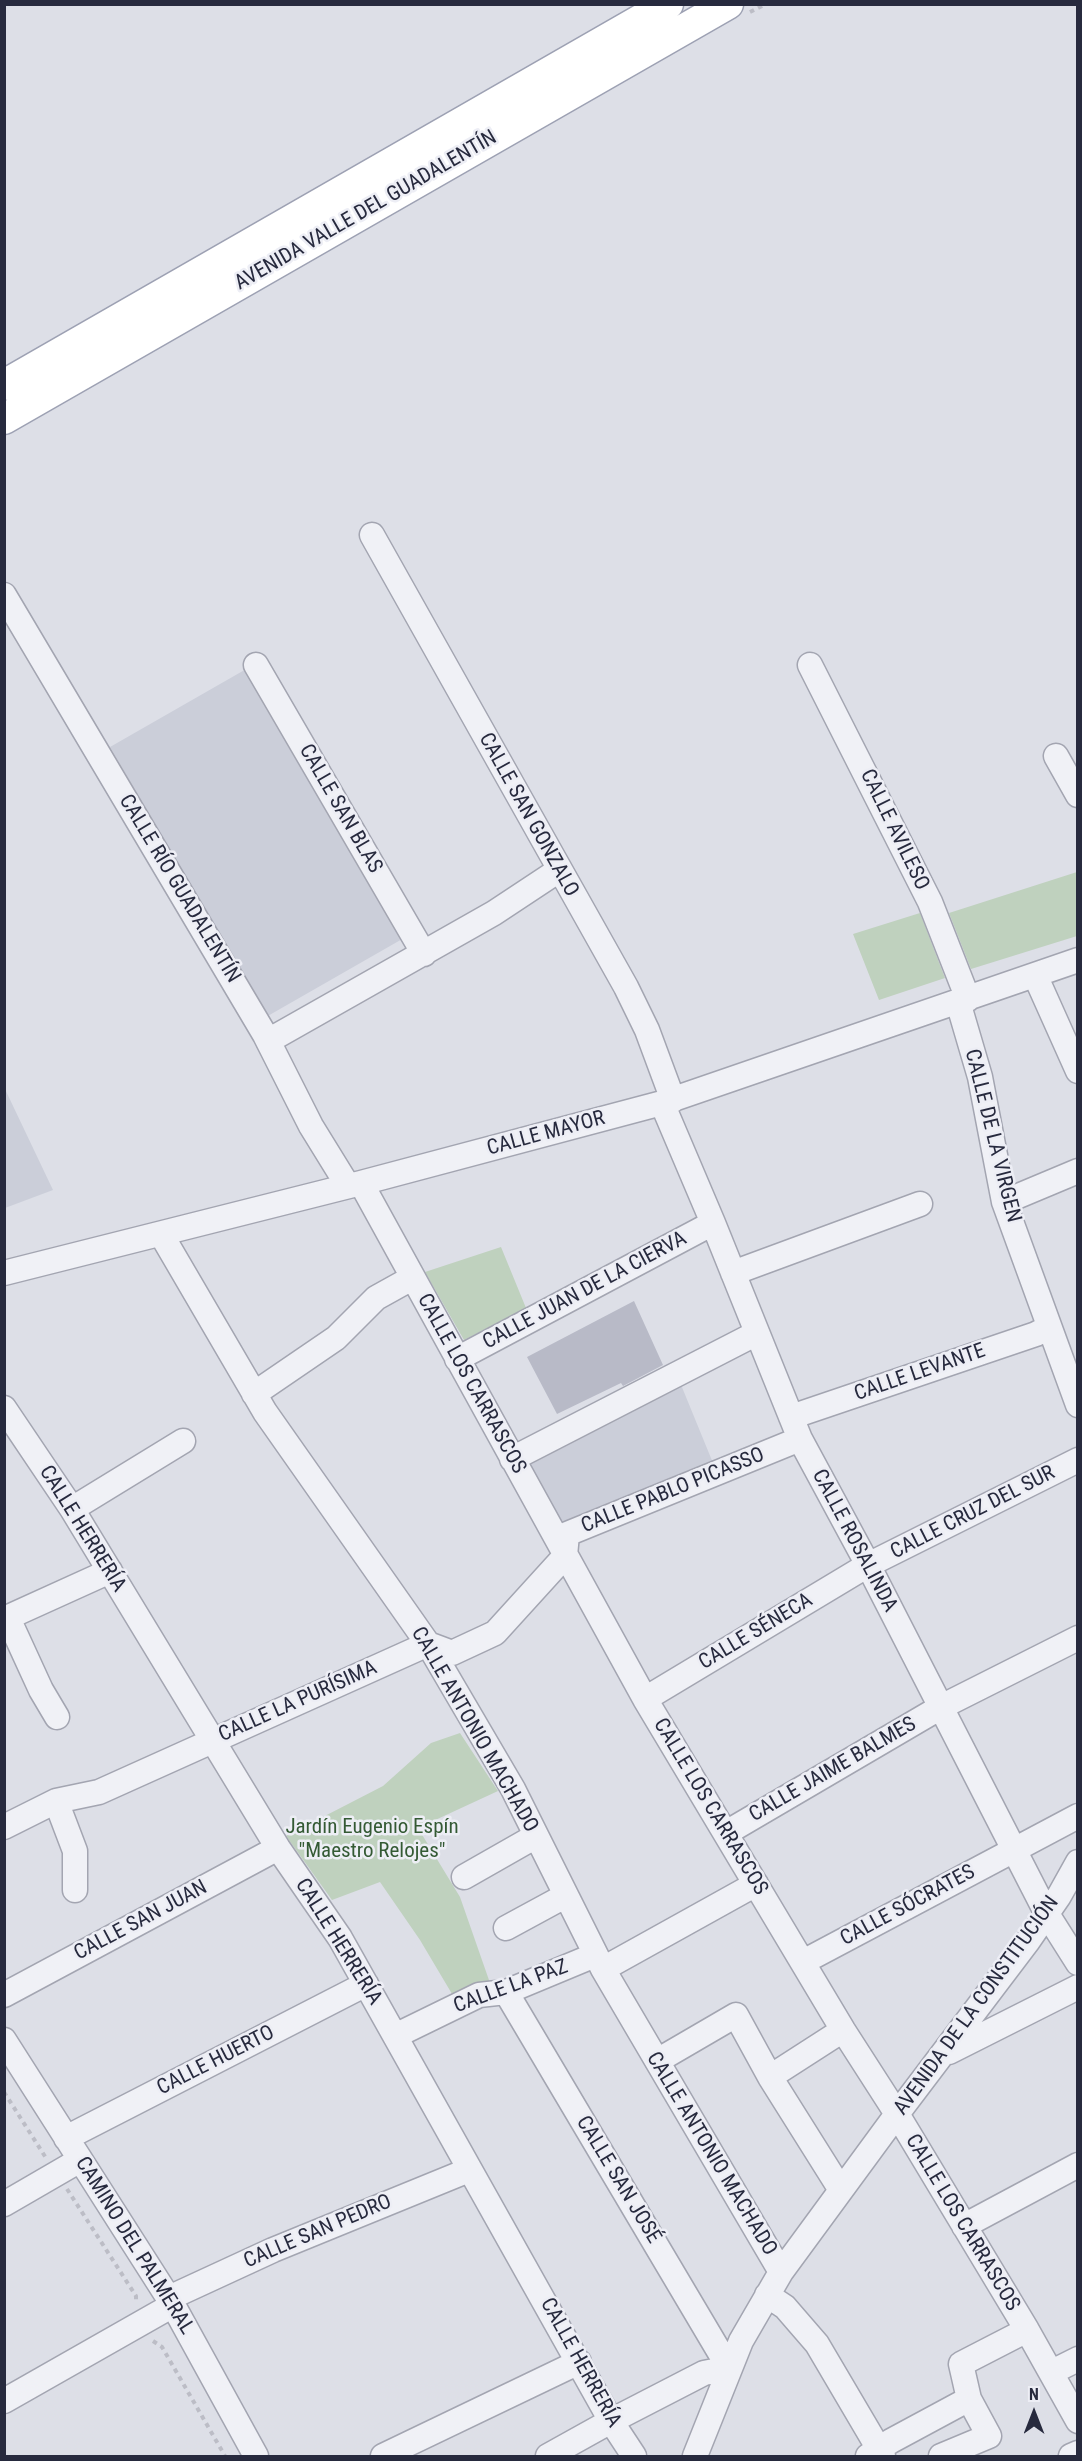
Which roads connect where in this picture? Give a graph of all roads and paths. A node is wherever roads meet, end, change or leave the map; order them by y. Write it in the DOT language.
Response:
graph roads {
  1 [pos="668,4"];
  2 [pos="728,4"];
  3 [pos="4,385"];
  4 [pos="4,419"];
  5 [pos="372,535"];
  6 [pos="4,595"];
  7 [pos="256,665"];
  8 [pos="810,665"];
  9 [pos="1056,756"];
  10 [pos="1077,795"];
  11 [pos="559,870"];
  12 [pos="424,954"];
  13 [pos="1077,960"];
  14 [pos="1035,975"];
  15 [pos="963,1000"];
  16 [pos="268,1041"];
  17 [pos="1077,1071"];
  18 [pos="668,1102"];
  19 [pos="1077,1171"];
  20 [pos="355,1185"];
  21 [pos="1004,1202"];
  22 [pos="920,1204"];
  23 [pos="713,1223"];
  24 [pos="161,1234"];
  25 [pos="4,1273"];
  26 [pos="733,1274"];
  27 [pos="412,1278"];
  28 [pos="1049,1327"];
  29 [pos="757,1333"];
  30 [pos="457,1359"];
  31 [pos="254,1394"];
  32 [pos="1077,1405"];
  33 [pos="8,1420"];
  34 [pos="795,1428"];
  35 [pos="183,1441"];
  36 [pos="512,1459"];
  37 [pos="1077,1460"];
  38 [pos="72,1509"];
  39 [pos="565,1556"];
  40 [pos="868,1565"];
  41 [pos="110,1571"];
  42 [pos="6,1618"];
  43 [pos="1077,1638"];
  44 [pos="428,1644"];
  45 [pos="645,1699"];
  46 [pos="941,1707"];
  47 [pos="57,1717"];
  48 [pos="213,1739"];
  49 [pos="56,1802"];
  50 [pos="1077,1816"];
  51 [pos="4,1827"];
  52 [pos="726,1833"];
  53 [pos="536,1836"];
  54 [pos="278,1848"];
  55 [pos="1013,1850"];
  56 [pos="1077,1862"];
  57 [pos="464,1877"];
  58 [pos="756,1884"];
  59 [pos="75,1890"];
  60 [pos="565,1896"];
  61 [pos="1061,1899"];
  62 [pos="506,1928"];
  63 [pos="599,1962"];
  64 [pos="803,1962"];
  65 [pos="1077,1963"];
  66 [pos="366,1983"];
  67 [pos="1077,1987"];
  68 [pos="506,1992"];
  69 [pos="4,1995"];
  70 [pos="843,2030"];
  71 [pos="395,2036"];
  72 [pos="4,2040"];
  73 [pos="943,2055"];
  74 [pos="657,2061"];
  75 [pos="770,2077"];
  76 [pos="4,2092"];
  77 [pos="897,2114"];
  78 [pos="66,2138"];
  79 [pos="80,2160"];
  80 [pos="1077,2165"];
  81 [pos="469,2170"];
  82 [pos="56,2174"];
  83 [pos="841,2190"];
  84 [pos="4,2204"];
  85 [pos="964,2226"];
  86 [pos="781,2272"];
  87 [pos="767,2295"];
  88 [pos="171,2301"];
  89 [pos="144,2322"];
  90 [pos="1027,2330"];
  91 [pos="1077,2359"];
  92 [pos="579,2362"];
  93 [pos="729,2368"];
  94 [pos="1052,2372"];
  95 [pos="969,2399"];
  96 [pos="4,2401"];
  97 [pos="611,2421"];
  98 [pos="1077,2421"];
  99 [pos="1077,2453"];
  100 [pos="877,2454"];
  101 [pos="697,2456"];
  102 [pos="225,2457"];
  103 [pos="255,2457"];
  104 [pos="383,2457"];
  105 [pos="548,2457"];
  106 [pos="634,2457"];
  107 [pos="941,2457"];
  108 [pos="1071,2457"];
  1 -- 3 [label="main road, AVENIDA VALLE DEL GUADALENTÍN"];
  2 -- 4 [label="main road, AVENIDA VALLE DEL GUADALENTÍN"];
  5 -- 11 [label="street, CALLE SAN GONZALO"];
  6 -- 16 [label="street, CALLE RÍO GUADALENTÍN"];
  7 -- 12 [label="street, CALLE SAN BLAS"];
  8 -- 15 [label="street, CALLE AVILESO"];
  9 -- 10 [label="street"];
  11 -- 12 [label="street"];
  11 -- 18 [label="street, CALLE SAN GONZALO"];
  12 -- 16 [label="street"];
  13 -- 14 [label="street, CALLE MAYOR"];
  14 -- 15 [label="street, CALLE MAYOR"];
  14 -- 17 [label="street"];
  15 -- 18 [label="street, CALLE MAYOR"];
  15 -- 21 [label="street, CALLE DE LA VIRGEN"];
  16 -- 20 [label="street, CALLE RÍO GUADALENTÍN"];
  18 -- 20 [label="street, CALLE MAYOR"];
  18 -- 23 [label="street, CALLE ROSALINDA"];
  19 -- 21 [label="street"];
  20 -- 24 [label="street, CALLE MAYOR"];
  20 -- 27 [label="street, CALLE LOS CARRASCOS"];
  21 -- 28 [label="street, CALLE DE LA VIRGEN"];
  22 -- 26 [label="street"];
  23 -- 26 [label="street, CALLE ROSALINDA"];
  23 -- 30 [label="street, CALLE JUAN DE LA CIERVA"];
  24 -- 25 [label="street, CALLE MAYOR"];
  24 -- 31 [label="street, CALLE ANTONIO MACHADO"];
  26 -- 29 [label="street, CALLE ROSALINDA"];
  27 -- 30 [label="street, CALLE LOS CARRASCOS"];
  27 -- 31 [label="street"];
  28 -- 32 [label="street, CALLE DE LA VIRGEN"];
  28 -- 34 [label="street, CALLE LEVANTE"];
  29 -- 34 [label="street, CALLE ROSALINDA"];
  29 -- 36 [label="street"];
  30 -- 36 [label="street, CALLE LOS CARRASCOS"];
  31 -- 44 [label="street, CALLE ANTONIO MACHADO"];
  33 -- 38 [label="street, CALLE HERRERÍA"];
  34 -- 39 [label="street, CALLE PABLO PICASSO"];
  34 -- 40 [label="street, CALLE ROSALINDA"];
  35 -- 38 [label="street"];
  36 -- 39 [label="street, CALLE LOS CARRASCOS"];
  37 -- 40 [label="street, CALLE CRUZ DEL SUR"];
  38 -- 41 [label="street, CALLE HERRERÍA"];
  39 -- 44 [label="street"];
  39 -- 45 [label="street, CALLE LOS CARRASCOS"];
  40 -- 45 [label="street, CALLE SÉNECA"];
  40 -- 46 [label="street, CALLE ROSALINDA"];
  41 -- 42 [label="street"];
  41 -- 48 [label="street, CALLE HERRERÍA"];
  42 -- 47 [label="street"];
  43 -- 46 [label="street, CALLE JAIME BALMES"];
  44 -- 48 [label="street, CALLE LA PURÍSIMA"];
  44 -- 53 [label="street, CALLE ANTONIO MACHADO"];
  45 -- 52 [label="street, CALLE LOS CARRASCOS"];
  46 -- 52 [label="street, CALLE JAIME BALMES"];
  46 -- 55 [label="street, CALLE ROSALINDA"];
  48 -- 49 [label="street, CALLE LA PURÍSIMA"];
  48 -- 54 [label="street, CALLE HERRERÍA"];
  49 -- 51 [label="street, CALLE LA PURÍSIMA"];
  49 -- 59 [label="street"];
  50 -- 55 [label="street, CALLE SÓCRATES"];
  52 -- 58 [label="street, CALLE LOS CARRASCOS"];
  53 -- 57 [label="street"];
  53 -- 60 [label="street, CALLE ANTONIO MACHADO"];
  54 -- 66 [label="street, CALLE HERRERÍA"];
  54 -- 69 [label="street, CALLE SAN JUAN"];
  55 -- 61 [label="street, CALLE ROSALINDA"];
  55 -- 64 [label="street, CALLE SÓCRATES"];
  56 -- 61 [label="street, AVENIDA DE LA CONSTITUCIÓN"];
  58 -- 63 [label="street, CALLE LA PAZ"];
  58 -- 64 [label="street, CALLE LOS CARRASCOS"];
  60 -- 62 [label="street"];
  60 -- 63 [label="street, CALLE ANTONIO MACHADO"];
  61 -- 65 [label="street, CALLE ROSALINDA"];
  61 -- 73 [label="street, AVENIDA DE LA CONSTITUCIÓN"];
  63 -- 68 [label="street, CALLE LA PAZ"];
  63 -- 74 [label="street, CALLE ANTONIO MACHADO"];
  64 -- 70 [label="street, CALLE LOS CARRASCOS"];
  66 -- 71 [label="street, CALLE HERRERÍA"];
  66 -- 78 [label="street, CALLE HUERTO"];
  67 -- 73 [label="street"];
  68 -- 71 [label="street, CALLE LA PAZ"];
  68 -- 93 [label="street, CALLE SAN JOSÉ"];
  70 -- 75 [label="street"];
  70 -- 77 [label="street, CALLE LOS CARRASCOS"];
  71 -- 81 [label="street, CALLE HERRERÍA"];
  72 -- 78 [label="street, CAMINO DEL PALMERAL"];
  73 -- 77 [label="street, AVENIDA DE LA CONSTITUCIÓN"];
  74 -- 75 [label="street"];
  74 -- 86 [label="street, CALLE ANTONIO MACHADO"];
  75 -- 83 [label="street"];
  76 -- 82 [label="path"];
  77 -- 83 [label="street, AVENIDA DE LA CONSTITUCIÓN"];
  77 -- 85 [label="street, CALLE LOS CARRASCOS"];
  78 -- 79 [label="street, CAMINO DEL PALMERAL"];
  79 -- 82 [label="street"];
  79 -- 88 [label="street, CAMINO DEL PALMERAL"];
  80 -- 85 [label="street"];
  81 -- 88 [label="street, CALLE SAN PEDRO"];
  81 -- 92 [label="street, CALLE HERRERÍA"];
  82 -- 84 [label="street"];
  82 -- 89 [label="path"];
  83 -- 86 [label="street, AVENIDA DE LA CONSTITUCIÓN"];
  85 -- 90 [label="street, CALLE LOS CARRASCOS"];
  86 -- 87 [label="street, AVENIDA DE LA CONSTITUCIÓN"];
  87 -- 93 [label="street, AVENIDA DE LA CONSTITUCIÓN"];
  87 -- 100 [label="street"];
  88 -- 89 [label="street, CALLE SAN PEDRO"];
  88 -- 103 [label="street, CAMINO DEL PALMERAL"];
  89 -- 96 [label="street, CALLE SAN PEDRO"];
  89 -- 102 [label="path"];
  90 -- 94 [label="street, CALLE LOS CARRASCOS"];
  90 -- 95 [label="street"];
  91 -- 94 [label="street"];
  92 -- 97 [label="street, CALLE HERRERÍA"];
  92 -- 104 [label="street"];
  93 -- 97 [label="street"];
  93 -- 101 [label="street, AVENIDA DE LA CONSTITUCIÓN"];
  94 -- 98 [label="street, CALLE LOS CARRASCOS"];
  95 -- 100 [label="street"];
  95 -- 107 [label="street"];
  97 -- 105 [label="street"];
  97 -- 106 [label="street, CALLE HERRERÍA"];
  99 -- 108 [label="street"];
}
